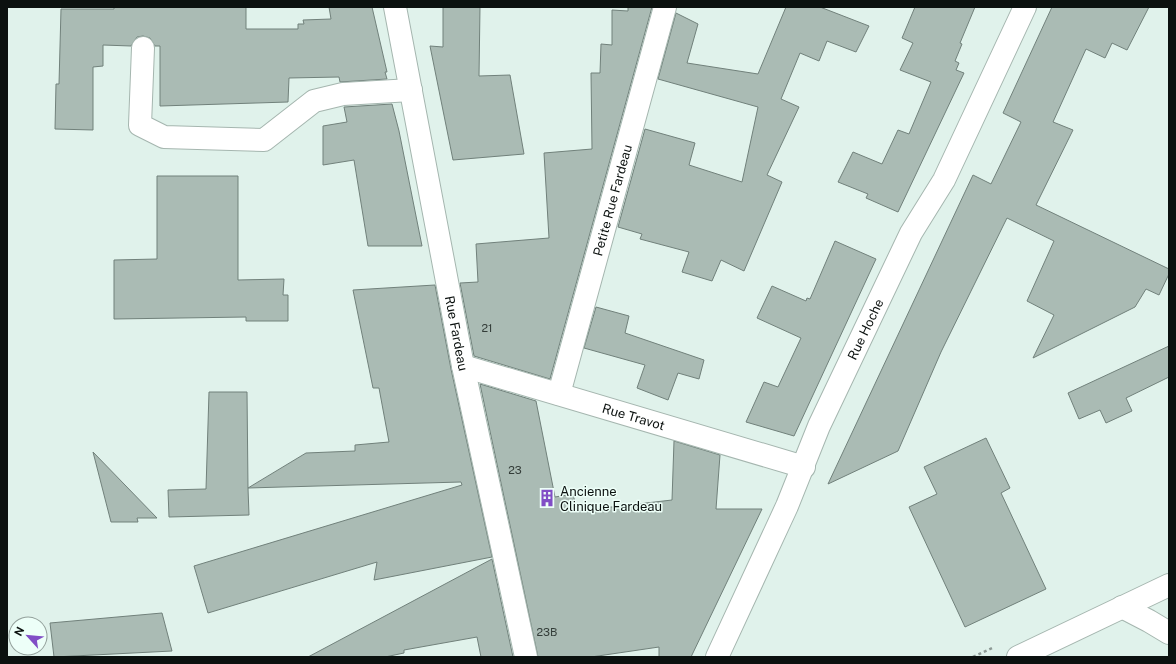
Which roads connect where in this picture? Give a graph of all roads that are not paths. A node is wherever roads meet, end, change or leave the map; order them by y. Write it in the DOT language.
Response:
graph roads {
  1 [pos="395,7"];
  2 [pos="665,7"];
  3 [pos="1025,7"];
  4 [pos="143,48"];
  5 [pos="411,90"];
  6 [pos="463,366"];
  7 [pos="560,394"];
  8 [pos="804,467"];
  9 [pos="1169,585"];
  10 [pos="1122,607"];
  11 [pos="1169,633"];
  12 [pos="1023,656"];
  13 [pos="526,657"];
  14 [pos="717,657"];
  1 -- 5 [label="street, Rue Fardeau"];
  2 -- 7 [label="street, Petite Rue Fardeau"];
  3 -- 8 [label="street, Rue Hoche"];
  4 -- 5 [label="street"];
  5 -- 6 [label="street, Rue Fardeau"];
  6 -- 7 [label="street, Rue Travot"];
  6 -- 13 [label="street, Rue Fardeau"];
  7 -- 8 [label="street, Rue Travot"];
  8 -- 14 [label="street, Rue Hoche"];
  9 -- 10 [label="street"];
  10 -- 11 [label="street"];
  10 -- 12 [label="street"];
}
